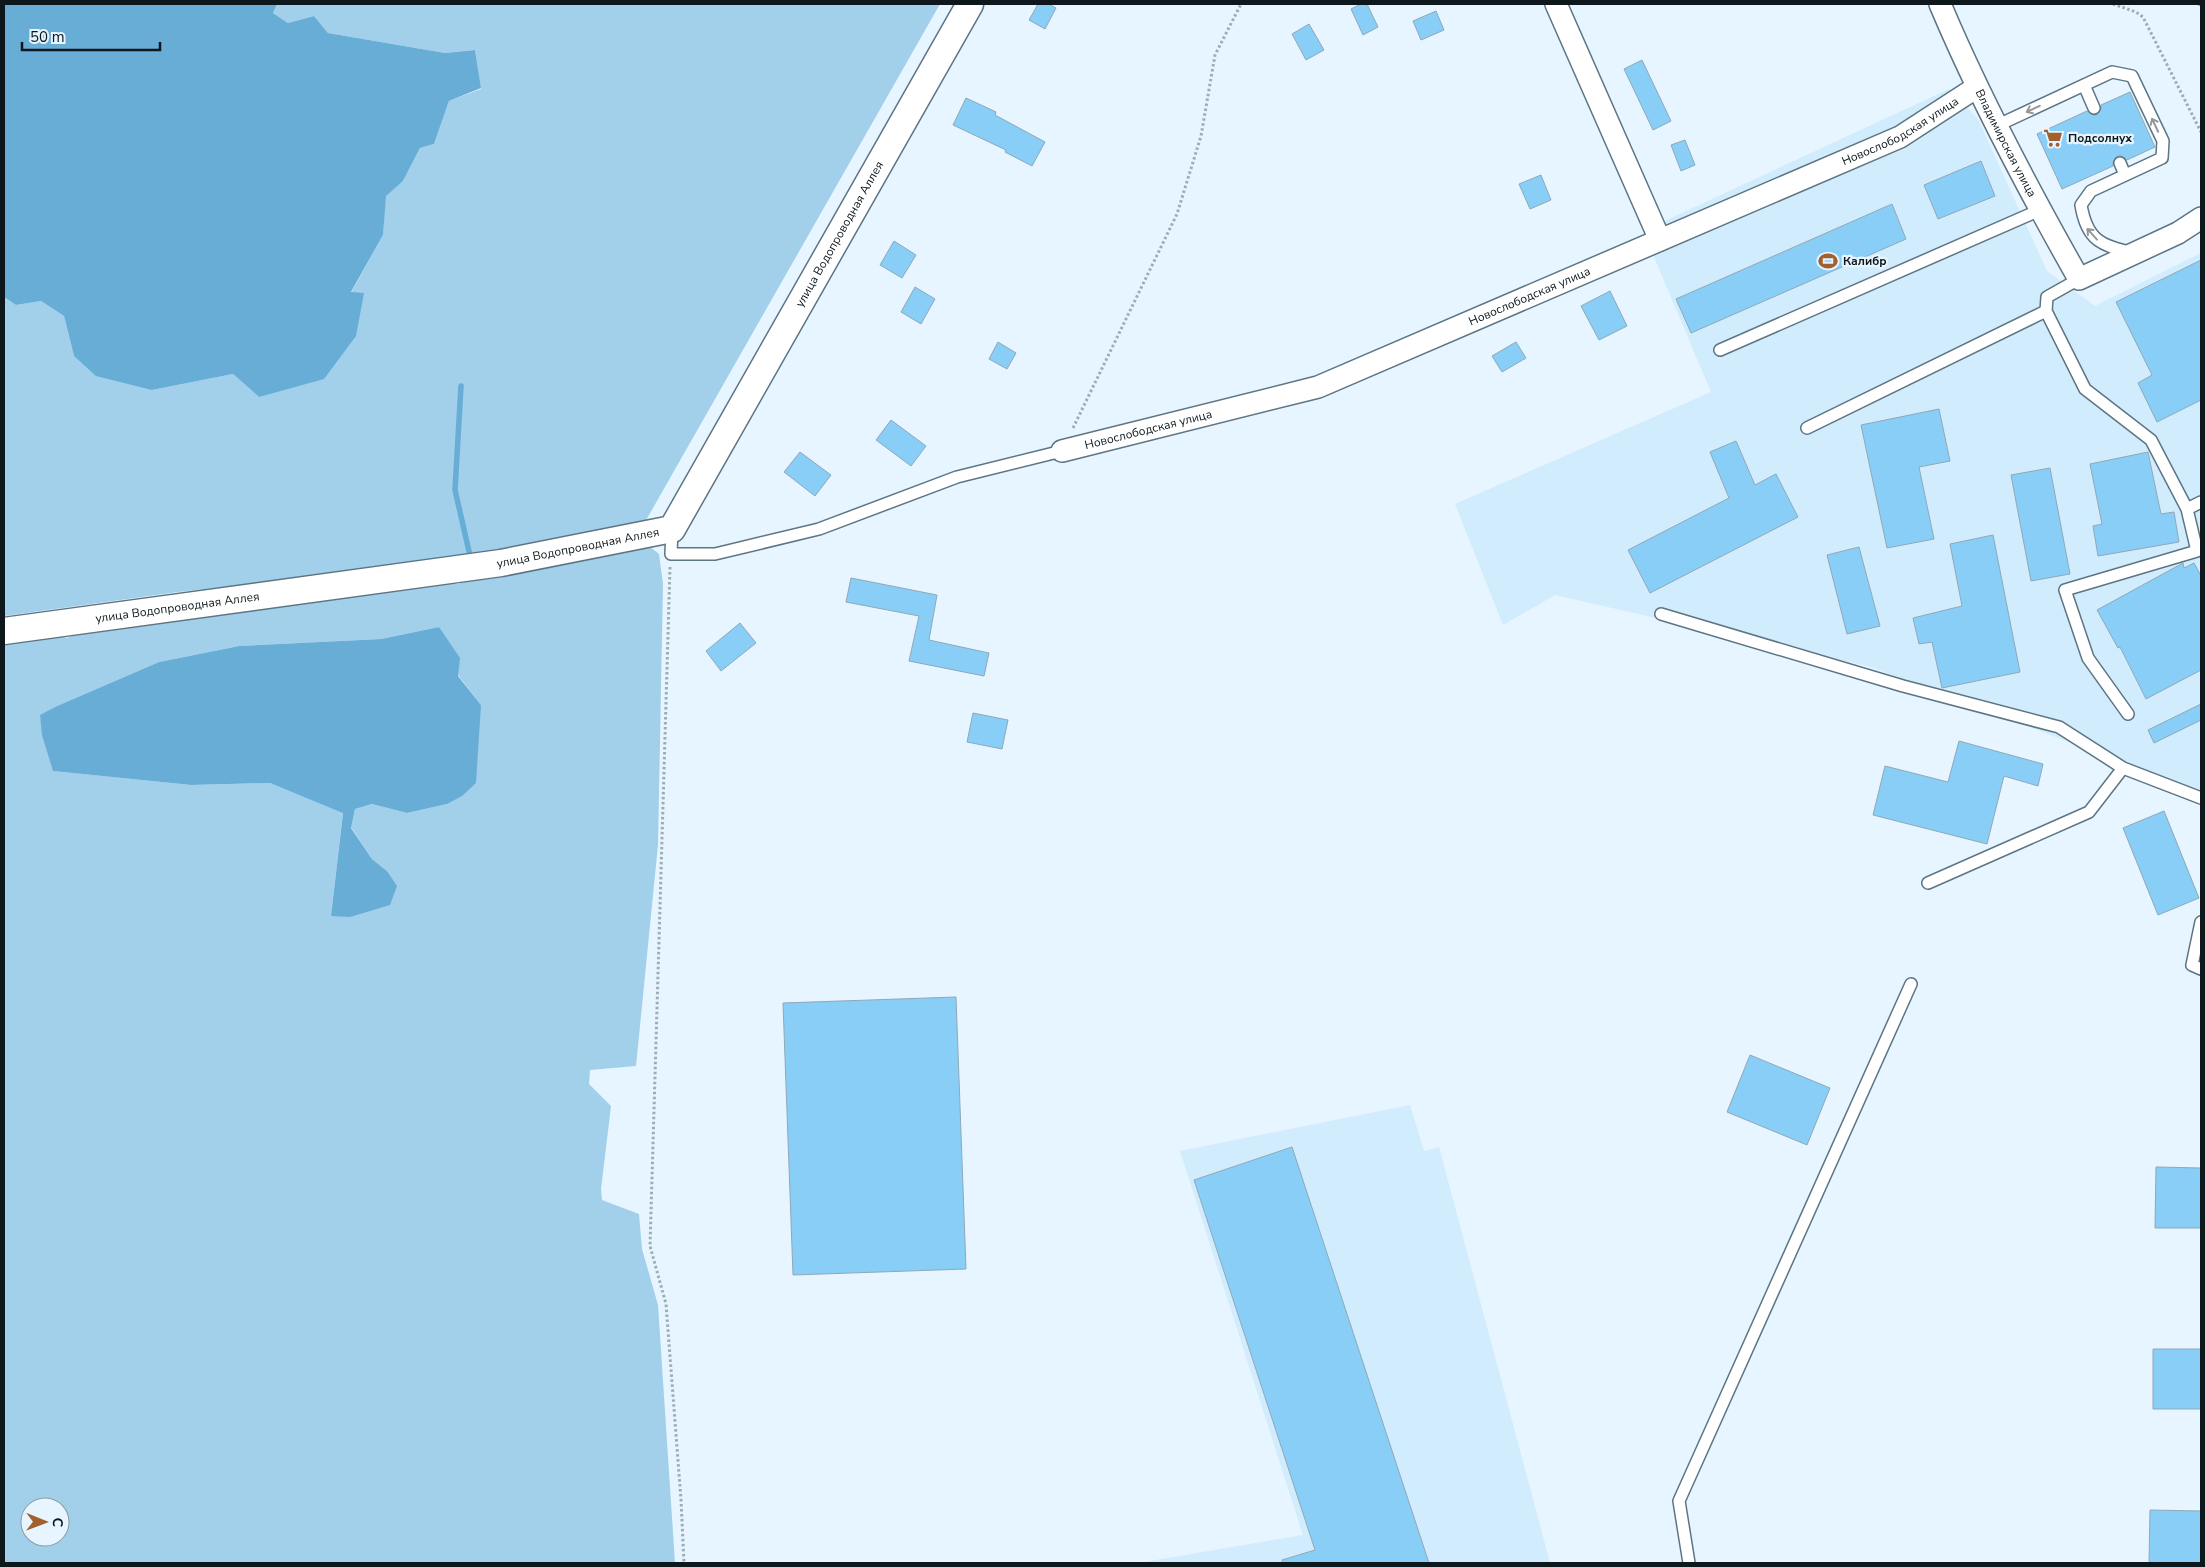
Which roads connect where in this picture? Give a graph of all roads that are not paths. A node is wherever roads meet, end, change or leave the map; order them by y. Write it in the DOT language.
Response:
graph roads {
  1 [pos="970,4"];
  2 [pos="1556,4"];
  3 [pos="1941,5"];
  4 [pos="2084,85"];
  5 [pos="1977,87"];
  6 [pos="2094,108"];
  7 [pos="1996,126"];
  8 [pos="2120,163"];
  9 [pos="2125,175"];
  10 [pos="2040,210"];
  11 [pos="2201,218"];
  12 [pos="1660,240"];
  13 [pos="2135,253"];
  14 [pos="2079,279"];
  15 [pos="2046,310"];
  16 [pos="1720,350"];
  17 [pos="1807,428"];
  18 [pos="1062,451"];
  19 [pos="2201,502"];
  20 [pos="2187,509"];
  21 [pos="671,541"];
  22 [pos="1661,614"];
  23 [pos="4,631"];
  24 [pos="2128,714"];
  25 [pos="2123,768"];
  26 [pos="2201,798"];
  27 [pos="1928,883"];
  28 [pos="2201,922"];
  29 [pos="2201,969"];
  30 [pos="1911,984"];
  31 [pos="1688,1563"];
  1 -- 21 [label="street, улица Водопроводная Аллея"];
  2 -- 12 [label="street"];
  3 -- 5 [label="street, Владимирская улица"];
  4 -- 6 [label="lane"];
  4 -- 7 [label="lane, one-way"];
  9 -- 4 [label="lane, one-way"];
  5 -- 7 [label="street, Владимирская улица"];
  5 -- 12 [label="street, Новослободская улица"];
  7 -- 10 [label="street, Владимирская улица"];
  8 -- 9 [label="lane"];
  13 -- 9 [label="lane, one-way"];
  10 -- 14 [label="street, Владимирская улица"];
  10 -- 16 [label="lane"];
  11 -- 13 [label="street"];
  12 -- 18 [label="street, Новослободская улица"];
  13 -- 14 [label="street"];
  14 -- 15 [label="lane"];
  15 -- 17 [label="lane"];
  15 -- 20 [label="lane"];
  18 -- 21 [label="lane"];
  19 -- 20 [label="lane"];
  20 -- 24 [label="lane"];
  21 -- 23 [label="street, улица Водопроводная Аллея"];
  22 -- 25 [label="lane"];
  25 -- 26 [label="lane"];
  25 -- 27 [label="lane"];
  28 -- 29 [label="lane"];
  30 -- 31 [label="lane"];
}
